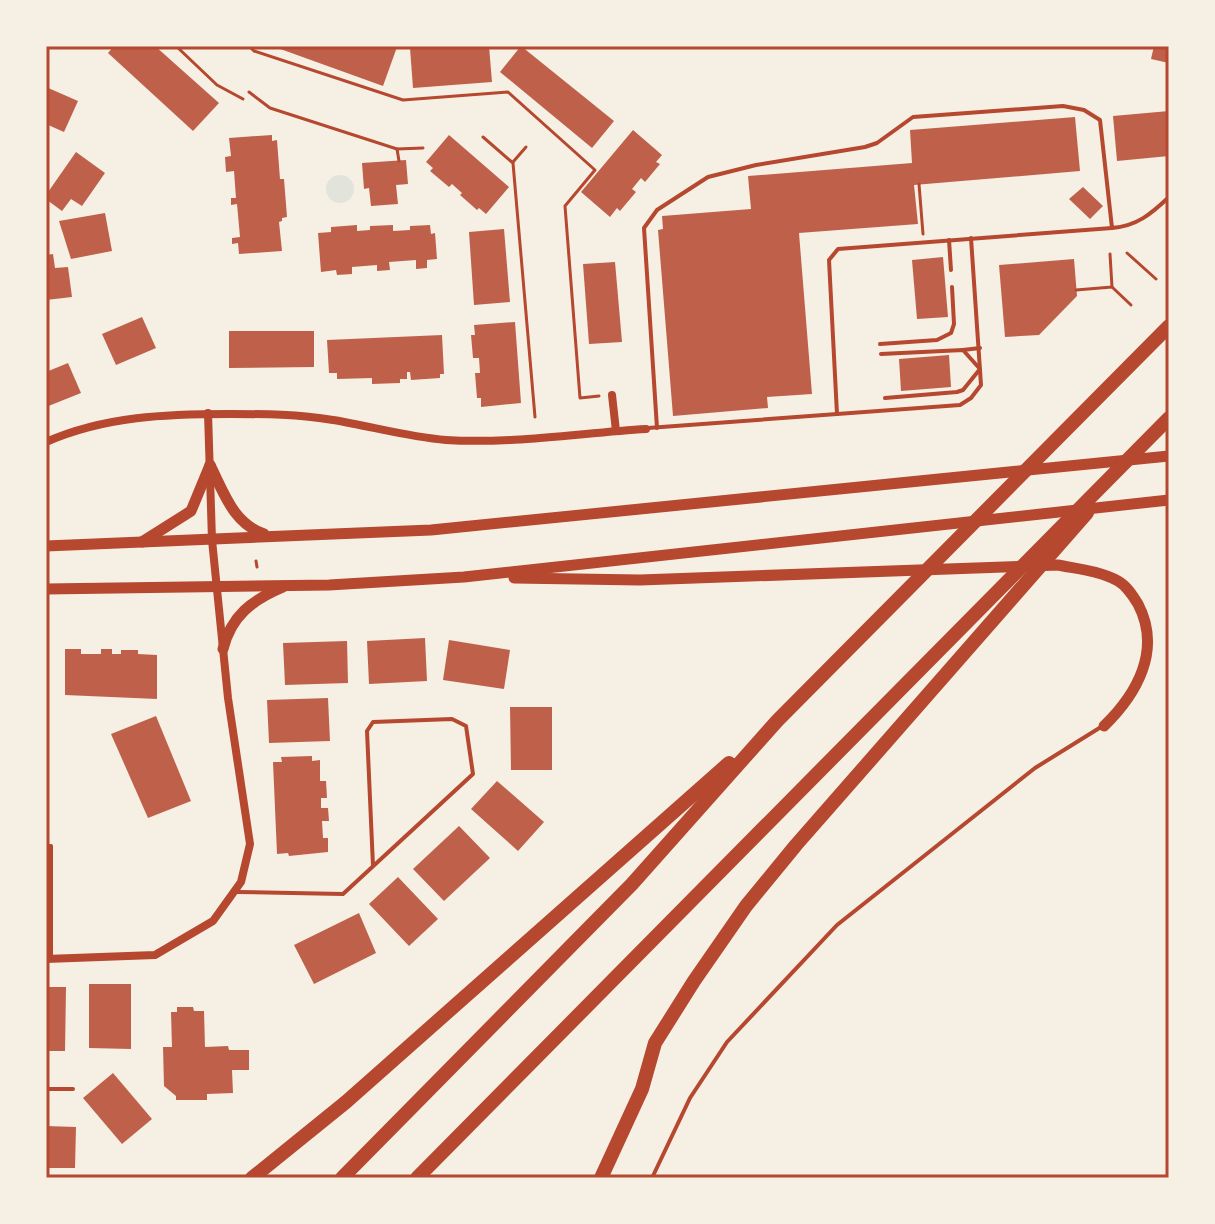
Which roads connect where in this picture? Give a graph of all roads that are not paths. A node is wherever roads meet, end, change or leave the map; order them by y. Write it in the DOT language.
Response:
graph roads {
  1 [pos="1169,197"];
  2 [pos="1112,228"];
  3 [pos="971,238"];
  4 [pos="949,240"];
  5 [pos="951,270"];
  6 [pos="952,287"];
  7 [pos="1169,326"];
  8 [pos="880,344"];
  9 [pos="980,348"];
  10 [pos="963,350"];
  11 [pos="881,354"];
  12 [pos="980,369"];
  13 [pos="612,395"];
  14 [pos="885,398"];
  15 [pos="208,413"];
  16 [pos="837,414"];
  17 [pos="1169,419"];
  18 [pos="657,428"];
  19 [pos="646,429"];
  20 [pos="616,431"];
  21 [pos="46,442"];
  22 [pos="1169,456"];
  23 [pos="210,465"];
  24 [pos="1169,500"];
  25 [pos="270,536"];
  26 [pos="212,540"];
  27 [pos="141,543"];
  28 [pos="46,546"];
  29 [pos="464,577"];
  30 [pos="286,586"];
  31 [pos="218,587"];
  32 [pos="46,589"];
  33 [pos="223,649"];
  34 [pos="777,721"];
  35 [pos="1104,726"];
  36 [pos="46,846"];
  37 [pos="373,866"];
  38 [pos="236,892"];
  39 [pos="49,959"];
  40 [pos="46,1089"];
  41 [pos="73,1089"];
  42 [pos="252,1178"];
  43 [pos="342,1178"];
  44 [pos="417,1178"];
  45 [pos="601,1178"];
  46 [pos="652,1178"];
  1 -- 2 [label="lane"];
  2 -- 3 [label="lane"];
  2 -- 18 [label="lane"];
  3 -- 4 [label="lane"];
  3 -- 9 [label="lane"];
  4 -- 5 [label="lane"];
  4 -- 16 [label="lane"];
  6 -- 8 [label="lane"];
  7 -- 34 [label="highway"];
  9 -- 10 [label="lane"];
  9 -- 12 [label="lane"];
  10 -- 11 [label="lane"];
  10 -- 12 [label="lane"];
  12 -- 14 [label="lane"];
  12 -- 16 [label="lane"];
  13 -- 20 [label="street"];
  15 -- 20 [label="street"];
  15 -- 21 [label="street"];
  15 -- 23 [label="street"];
  16 -- 18 [label="lane"];
  17 -- 44 [label="highway"];
  17 -- 45 [label="highway"];
  18 -- 19 [label="lane"];
  19 -- 20 [label="street"];
  22 -- 25 [label="main road"];
  23 -- 25 [label="main road"];
  23 -- 26 [label="street"];
  23 -- 27 [label="main road"];
  24 -- 29 [label="main road"];
  25 -- 26 [label="main road"];
  26 -- 27 [label="main road"];
  26 -- 31 [label="street"];
  27 -- 28 [label="main road"];
  29 -- 30 [label="main road"];
  29 -- 35 [label="main road"];
  30 -- 31 [label="main road"];
  30 -- 33 [label="main road"];
  31 -- 32 [label="main road"];
  31 -- 33 [label="street"];
  33 -- 38 [label="street"];
  34 -- 42 [label="highway"];
  34 -- 43 [label="highway"];
  35 -- 46 [label="lane"];
  36 -- 39 [label="lane"];
  37 -- 37 [label="lane"];
  37 -- 38 [label="lane"];
  38 -- 39 [label="street"];
  40 -- 41 [label="lane"];
}
